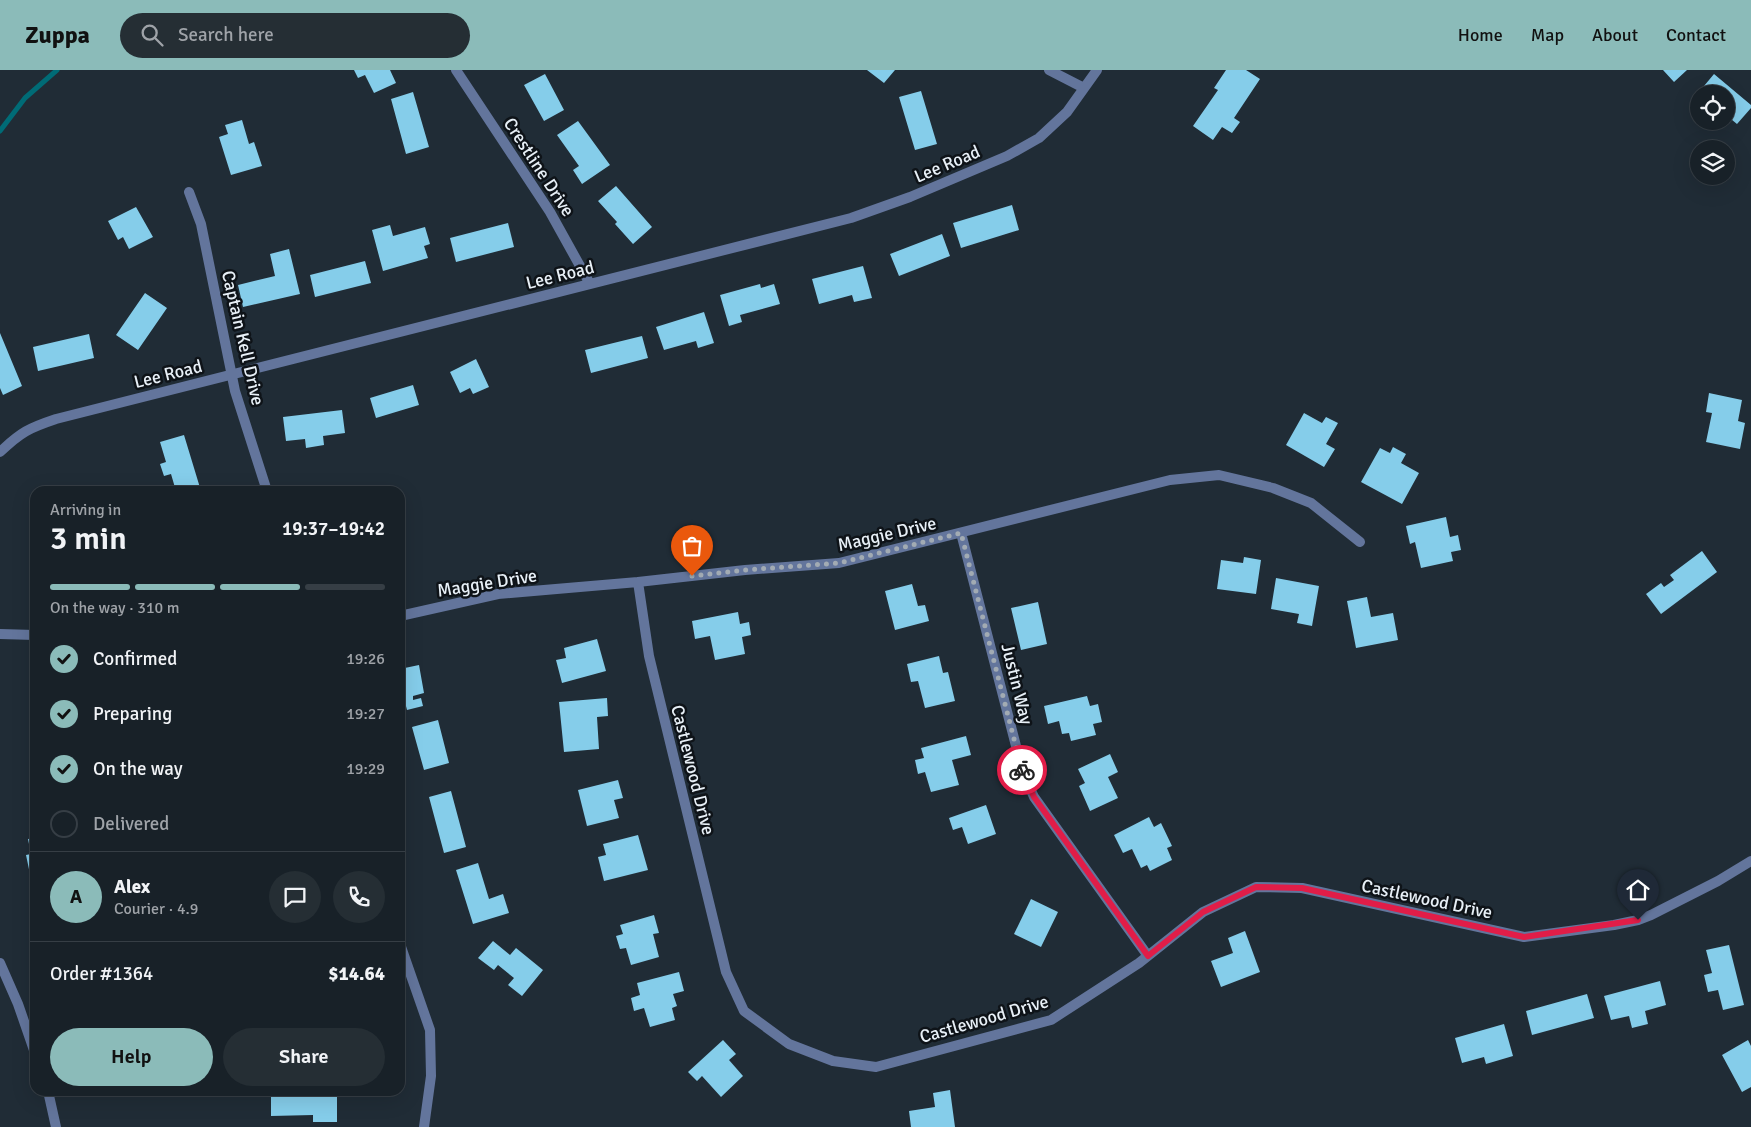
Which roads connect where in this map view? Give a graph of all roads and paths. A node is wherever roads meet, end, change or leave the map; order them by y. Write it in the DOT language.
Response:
graph roads {
  1 [pos="456,70"];
  2 [pos="1049,70"];
  3 [pos="1097,70"];
  4 [pos="1084,88"];
  5 [pos="189,192"];
  6 [pos="590,284"];
  7 [pos="231,375"];
  8 [pos="0,452"];
  9 [pos="266,486"];
  10 [pos="961,533"];
  11 [pos="1360,542"];
  12 [pos="638,582"];
  13 [pos="405,615"];
  14 [pos="0,634"];
  15 [pos="30,635"];
  16 [pos="1751,861"];
  17 [pos="1148,956"];
  18 [pos="405,958"];
  19 [pos="0,963"];
  20 [pos="30,1039"];
  21 [pos="49,1096"];
  22 [pos="56,1127"];
  23 [pos="424,1127"];
  1 -- 6 [label="street, Crestline Drive"];
  2 -- 4 [label="street"];
  3 -- 4 [label="street, Lee Road"];
  4 -- 6 [label="street, Lee Road"];
  5 -- 7 [label="street, Captain Kell Drive"];
  6 -- 7 [label="street, Lee Road"];
  7 -- 8 [label="street, Lee Road"];
  7 -- 9 [label="street, Captain Kell Drive"];
  10 -- 11 [label="street, Maggie Drive"];
  10 -- 12 [label="street, Maggie Drive"];
  10 -- 17 [label="street, Justin Way"];
  12 -- 13 [label="street, Maggie Drive"];
  12 -- 17 [label="street, Castlewood Drive"];
  14 -- 15 [label="street"];
  16 -- 17 [label="street, Castlewood Drive"];
  18 -- 23 [label="street"];
  19 -- 20 [label="street"];
  21 -- 22 [label="street"];
}
